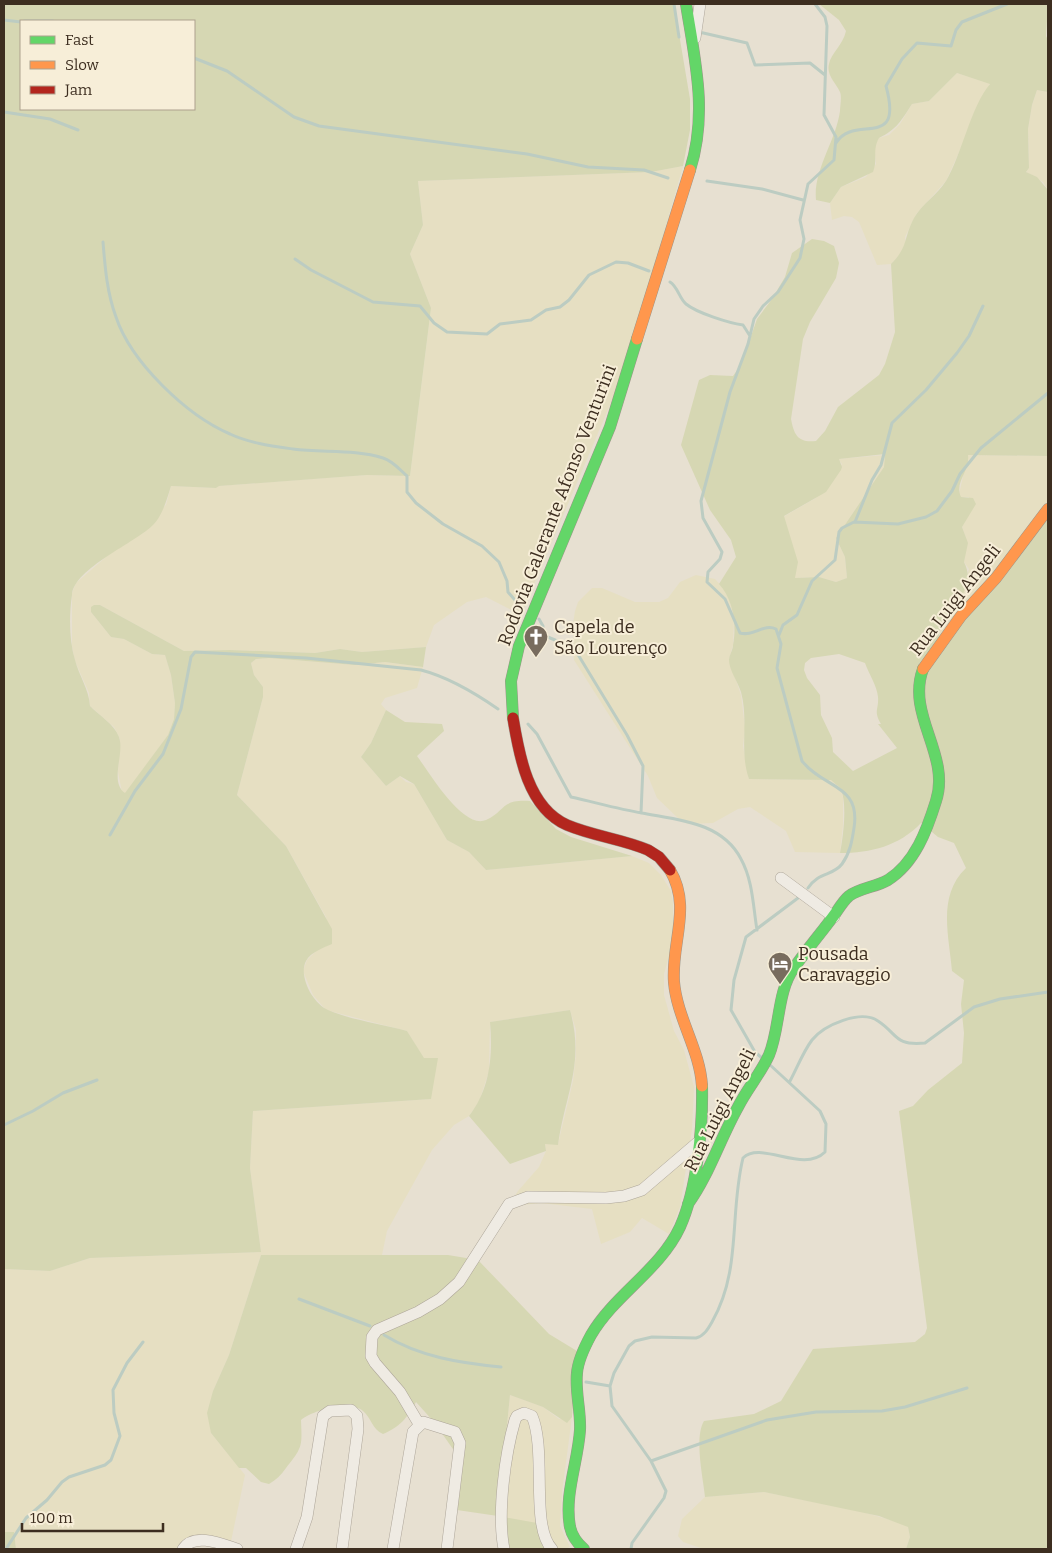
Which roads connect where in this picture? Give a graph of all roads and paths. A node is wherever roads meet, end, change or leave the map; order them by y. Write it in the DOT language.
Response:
graph roads {
  1 [pos="686,4"];
  2 [pos="700,4"];
  3 [pos="694,45"];
  4 [pos="1048,509"];
  5 [pos="781,878"];
  6 [pos="834,917"];
  7 [pos="697,1143"];
  8 [pos="688,1205"];
  9 [pos="419,1424"];
  10 [pos="183,1549"];
  11 [pos="237,1549"];
  12 [pos="296,1549"];
  13 [pos="342,1549"];
  14 [pos="393,1549"];
  15 [pos="448,1549"];
  16 [pos="504,1549"];
  17 [pos="552,1549"];
  18 [pos="584,1549"];
  1 -- 3 [label="main road, Rodovia Galerante Afonso Venturini"];
  2 -- 3 [label="street"];
  3 -- 7 [label="main road, Rodovia Galerante Afonso Venturini"];
  4 -- 6 [label="main road, Rua Luigi Angeli"];
  5 -- 6 [label="street"];
  6 -- 8 [label="main road, Rua Luigi Angeli"];
  7 -- 8 [label="main road, Rodovia Galerante Afonso Venturini"];
  7 -- 9 [label="street"];
  8 -- 18 [label="main road"];
  9 -- 14 [label="street"];
  9 -- 15 [label="street"];
  10 -- 11 [label="street"];
  12 -- 13 [label="street"];
  16 -- 17 [label="street"];
}
